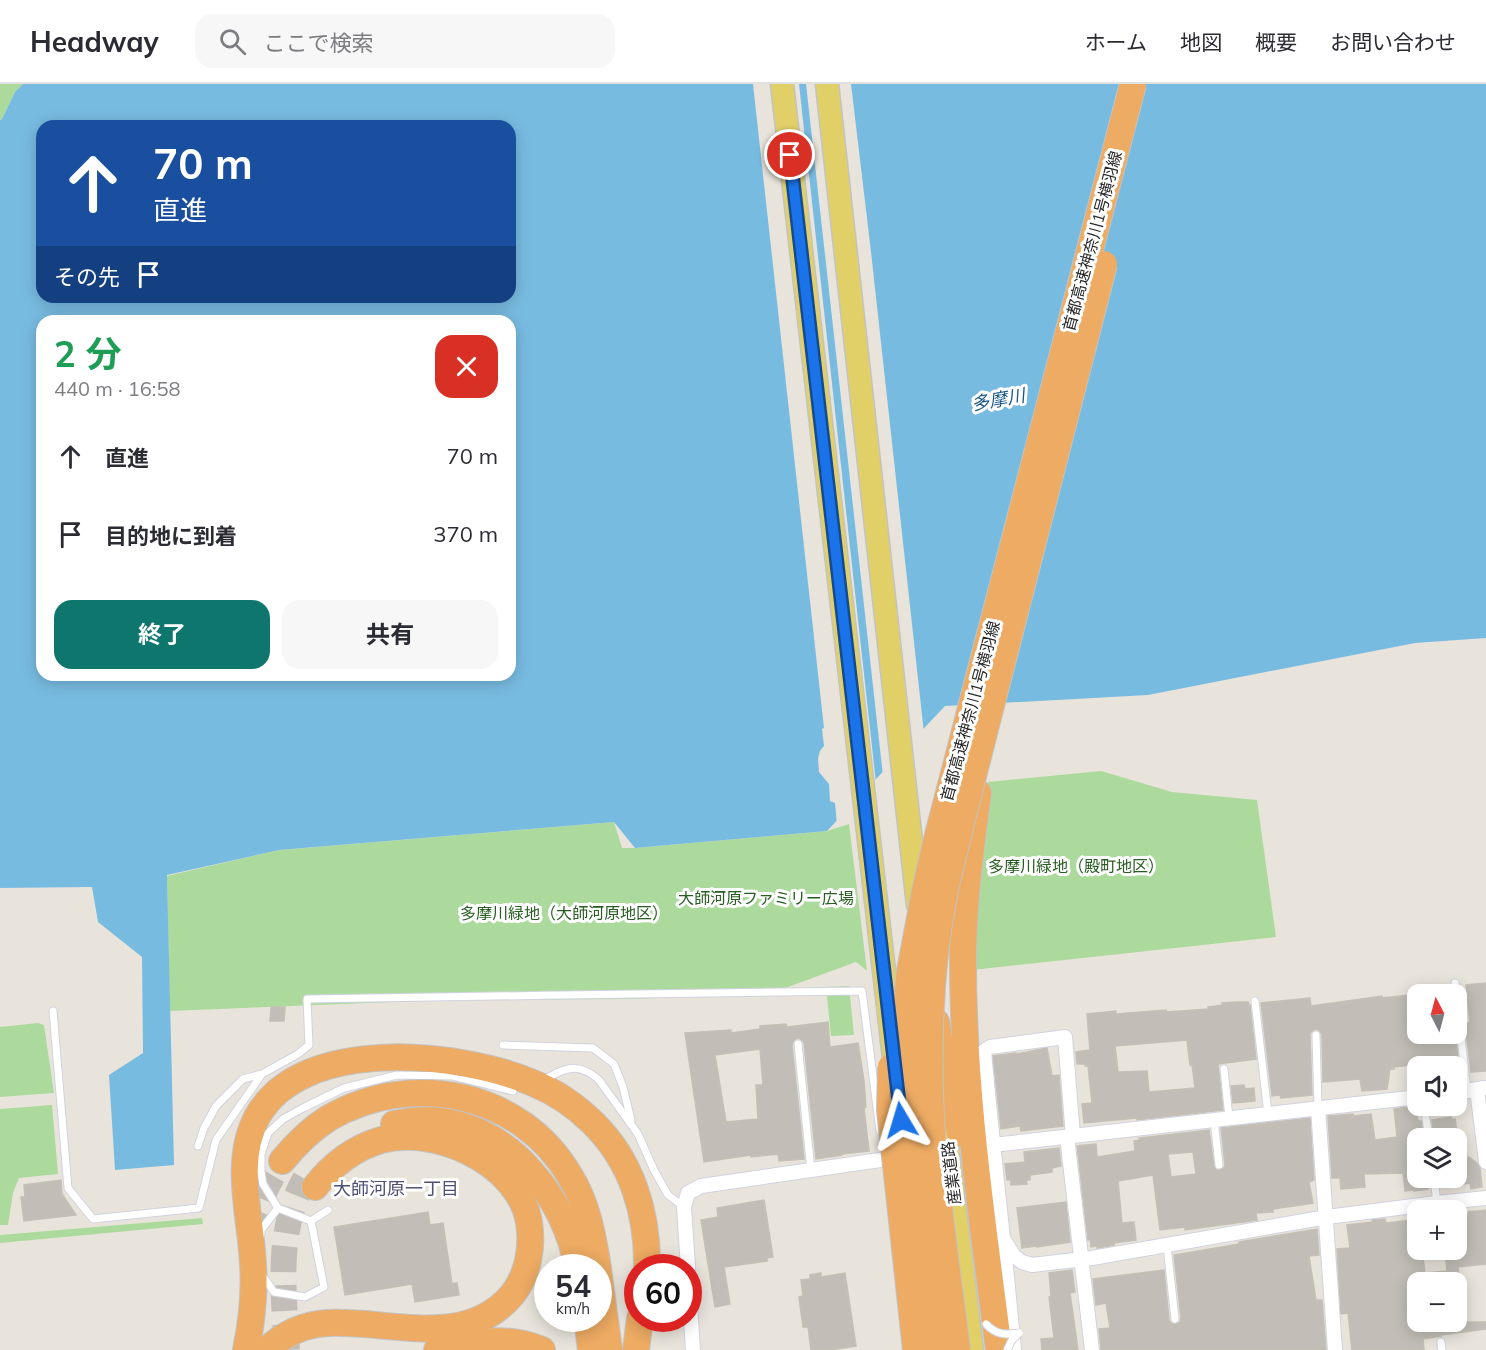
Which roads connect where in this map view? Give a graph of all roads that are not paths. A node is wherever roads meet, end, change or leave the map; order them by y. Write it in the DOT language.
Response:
graph roads {
  1 [pos="782,84"];
  2 [pos="827,84"];
  3 [pos="1133,84"];
  4 [pos="1151,84"];
  5 [pos="988,715"];
  6 [pos="925,891"];
  7 [pos="929,963"];
  8 [pos="1455,983"];
  9 [pos="1256,1001"];
  10 [pos="53,1011"];
  11 [pos="1316,1035"];
  12 [pos="798,1044"];
  13 [pos="503,1045"];
  14 [pos="1224,1069"];
  15 [pos="262,1074"];
  16 [pos="549,1077"];
  17 [pos="1472,1090"];
  18 [pos="513,1091"];
  19 [pos="1407,1098"];
  20 [pos="1318,1108"];
  21 [pos="1268,1114"];
  22 [pos="1230,1118"];
  23 [pos="1214,1120"];
  24 [pos="632,1126"];
  25 [pos="880,1136"];
  26 [pos="946,1136"];
  27 [pos="1070,1136"];
  28 [pos="904,1142"];
  29 [pos="993,1145"];
  30 [pos="198,1146"];
  31 [pos="282,1161"];
  32 [pos="1486,1162"];
  33 [pos="1219,1165"];
  34 [pos="811,1170"];
  35 [pos="1486,1198"];
  36 [pos="1466,1200"];
  37 [pos="684,1207"];
  38 [pos="1407,1207"];
  39 [pos="278,1208"];
  40 [pos="328,1210"];
  41 [pos="1327,1217"];
  42 [pos="311,1221"];
  43 [pos="1167,1246"];
  44 [pos="996,1250"];
  45 [pos="574,1254"];
  46 [pos="595,1254"];
  47 [pos="647,1254"];
  48 [pos="687,1254"];
  49 [pos="1080,1259"];
  50 [pos="1175,1319"];
  51 [pos="986,1324"];
  52 [pos="589,1332"];
  53 [pos="607,1332"];
  54 [pos="638,1332"];
  55 [pos="692,1332"];
  56 [pos="246,1350"];
  57 [pos="267,1350"];
  58 [pos="437,1350"];
  59 [pos="542,1350"];
  60 [pos="591,1350"];
  61 [pos="609,1350"];
  62 [pos="636,1350"];
  63 [pos="693,1350"];
  64 [pos="916,1350"];
  65 [pos="930,1350"];
  66 [pos="937,1350"];
  67 [pos="957,1350"];
  68 [pos="972,1350"];
  69 [pos="990,1350"];
  70 [pos="999,1350"];
  71 [pos="1007,1350"];
  72 [pos="1014,1350"];
  73 [pos="1092,1350"];
  74 [pos="1335,1350"];
  1 -- 28 [label="main road"];
  2 -- 7 [label="main road, 産業道路, bridge"];
  3 -- 6 [label="highway, 首都高速神奈川1号横羽線, bridge"];
  4 -- 5 [label="highway, 首都高速神奈川1号横羽線, bridge"];
  5 -- 7 [label="highway, 首都高速神奈川1号横羽線, bridge"];
  5 -- 44 [label="highway, bridge"];
  6 -- 64 [label="highway, bridge"];
  6 -- 66 [label="highway, 首都高速神奈川1号横羽線, bridge"];
  7 -- 26 [label="main road, 産業道路"];
  7 -- 51 [label="highway, bridge"];
  7 -- 67 [label="highway, 首都高速神奈川1号横羽線, bridge"];
  8 -- 17 [label="lane"];
  9 -- 21 [label="lane"];
  10 -- 15 [label="lane"];
  11 -- 20 [label="lane"];
  12 -- 34 [label="lane"];
  13 -- 24 [label="lane"];
  14 -- 22 [label="lane"];
  15 -- 25 [label="lane"];
  15 -- 30 [label="lane"];
  16 -- 24 [label="lane"];
  17 -- 32 [label="street"];
  18 -- 39 [label="lane"];
  19 -- 20 [label="street"];
  20 -- 21 [label="street"];
  20 -- 41 [label="street"];
  21 -- 22 [label="street"];
  22 -- 23 [label="street"];
  23 -- 27 [label="street"];
  23 -- 33 [label="lane"];
  24 -- 37 [label="lane"];
  26 -- 28 [label="street"];
  26 -- 68 [label="main road, 産業道路"];
  27 -- 29 [label="street"];
  27 -- 29 [label="street"];
  27 -- 49 [label="street"];
  28 -- 34 [label="street"];
  28 -- 65 [label="main road"];
  29 -- 44 [label="street"];
  31 -- 46 [label="highway"];
  34 -- 37 [label="street"];
  35 -- 36 [label="street"];
  37 -- 48 [label="street"];
  38 -- 41 [label="street"];
  39 -- 42 [label="lane"];
  39 -- 42 [label="lane"];
  40 -- 42 [label="lane"];
  41 -- 43 [label="street"];
  41 -- 74 [label="street"];
  43 -- 49 [label="street"];
  43 -- 50 [label="lane"];
  44 -- 49 [label="street"];
  44 -- 70 [label="highway"];
  44 -- 72 [label="street"];
  45 -- 57 [label="highway"];
  47 -- 56 [label="highway"];
  49 -- 73 [label="street"];
  51 -- 69 [label="highway"];
  51 -- 71 [label="lane, bridge"];
  52 -- 60 [label="highway"];
  53 -- 61 [label="highway"];
  54 -- 62 [label="highway"];
  55 -- 63 [label="street"];
  58 -- 59 [label="highway"];
}
